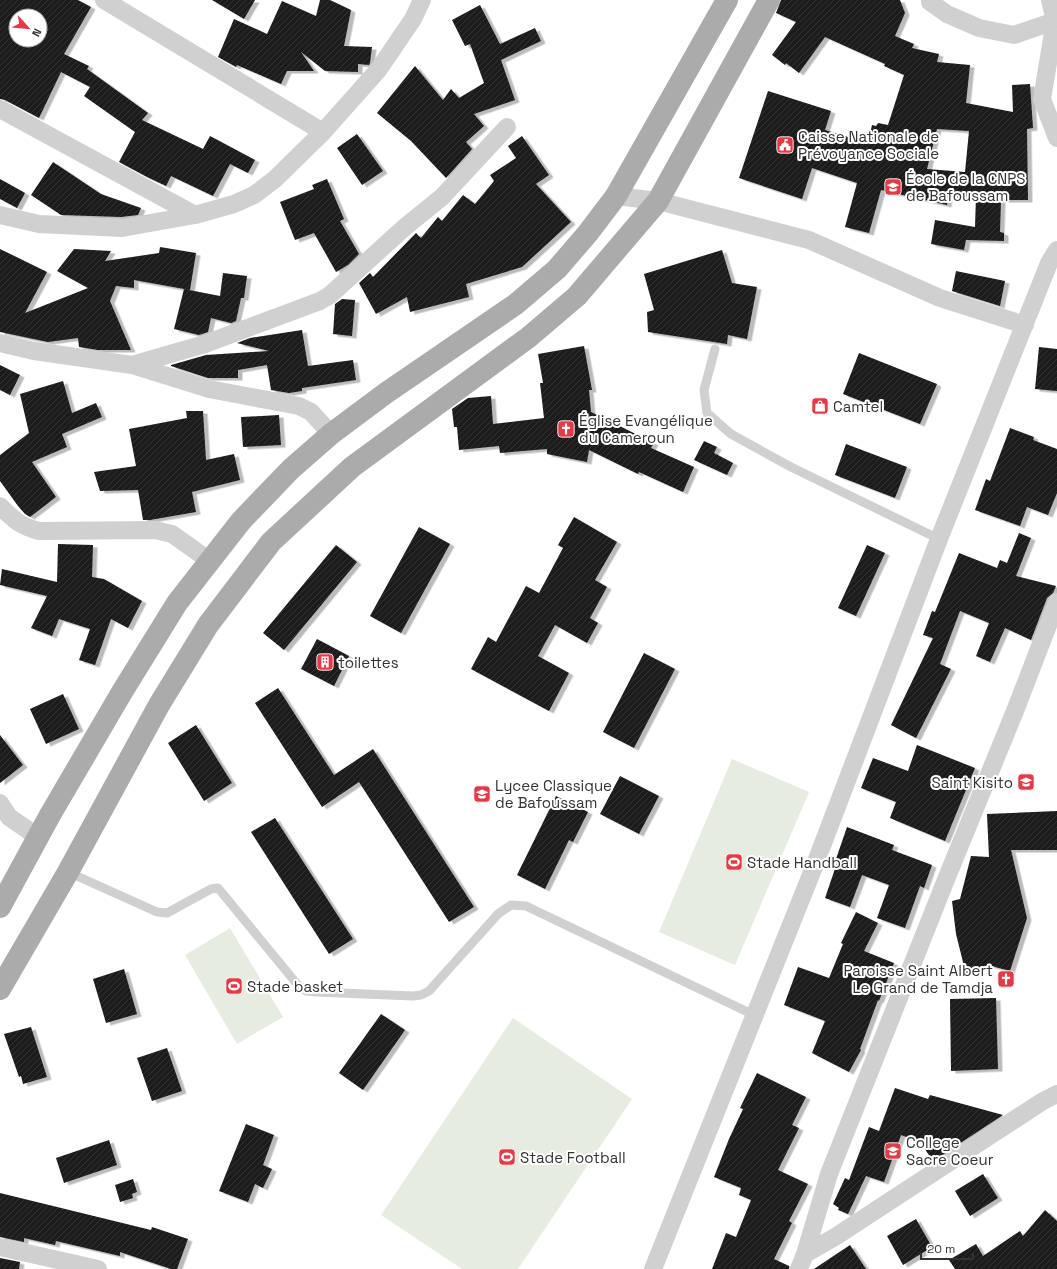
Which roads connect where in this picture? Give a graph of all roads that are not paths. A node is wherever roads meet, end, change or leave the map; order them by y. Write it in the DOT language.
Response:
graph roads {
  1 [pos="104,0"];
  2 [pos="422,0"];
  3 [pos="727,0"];
  4 [pos="769,0"];
  5 [pos="930,0"];
  6 [pos="1050,0"];
  7 [pos="1055,21"];
  8 [pos="0,109"];
  9 [pos="507,127"];
  10 [pos="322,132"];
  11 [pos="1057,138"];
  12 [pos="616,196"];
  13 [pos="658,201"];
  14 [pos="0,214"];
  15 [pos="195,215"];
  16 [pos="1057,250"];
  17 [pos="1025,325"];
  18 [pos="0,343"];
  19 [pos="715,349"];
  20 [pos="132,365"];
  21 [pos="331,434"];
  22 [pos="0,506"];
  23 [pos="939,539"];
  24 [pos="210,561"];
  25 [pos="1057,602"];
  26 [pos="0,803"];
  27 [pos="38,837"];
  28 [pos="68,872"];
  29 [pos="0,907"];
  30 [pos="0,989"];
  31 [pos="754,1015"];
  32 [pos="1057,1094"];
  33 [pos="0,1248"];
  34 [pos="802,1261"];
  35 [pos="98,1269"];
  36 [pos="653,1269"];
  1 -- 10 [label="street"];
  2 -- 10 [label="street"];
  3 -- 12 [label="main road"];
  4 -- 13 [label="main road"];
  5 -- 7 [label="street"];
  6 -- 7 [label="street"];
  7 -- 11 [label="street"];
  8 -- 15 [label="street"];
  9 -- 20 [label="street"];
  10 -- 15 [label="street"];
  12 -- 13 [label="street"];
  12 -- 21 [label="main road"];
  13 -- 17 [label="street"];
  13 -- 28 [label="main road"];
  14 -- 15 [label="street"];
  16 -- 17 [label="street"];
  17 -- 23 [label="street"];
  18 -- 20 [label="street"];
  19 -- 23 [label="lane"];
  20 -- 21 [label="street"];
  21 -- 24 [label="main road"];
  22 -- 24 [label="street"];
  23 -- 31 [label="street"];
  24 -- 27 [label="main road"];
  25 -- 34 [label="street"];
  26 -- 27 [label="street"];
  27 -- 29 [label="main road"];
  28 -- 30 [label="main road"];
  28 -- 31 [label="lane"];
  31 -- 36 [label="street"];
  32 -- 34 [label="street"];
  33 -- 35 [label="street"];
}
